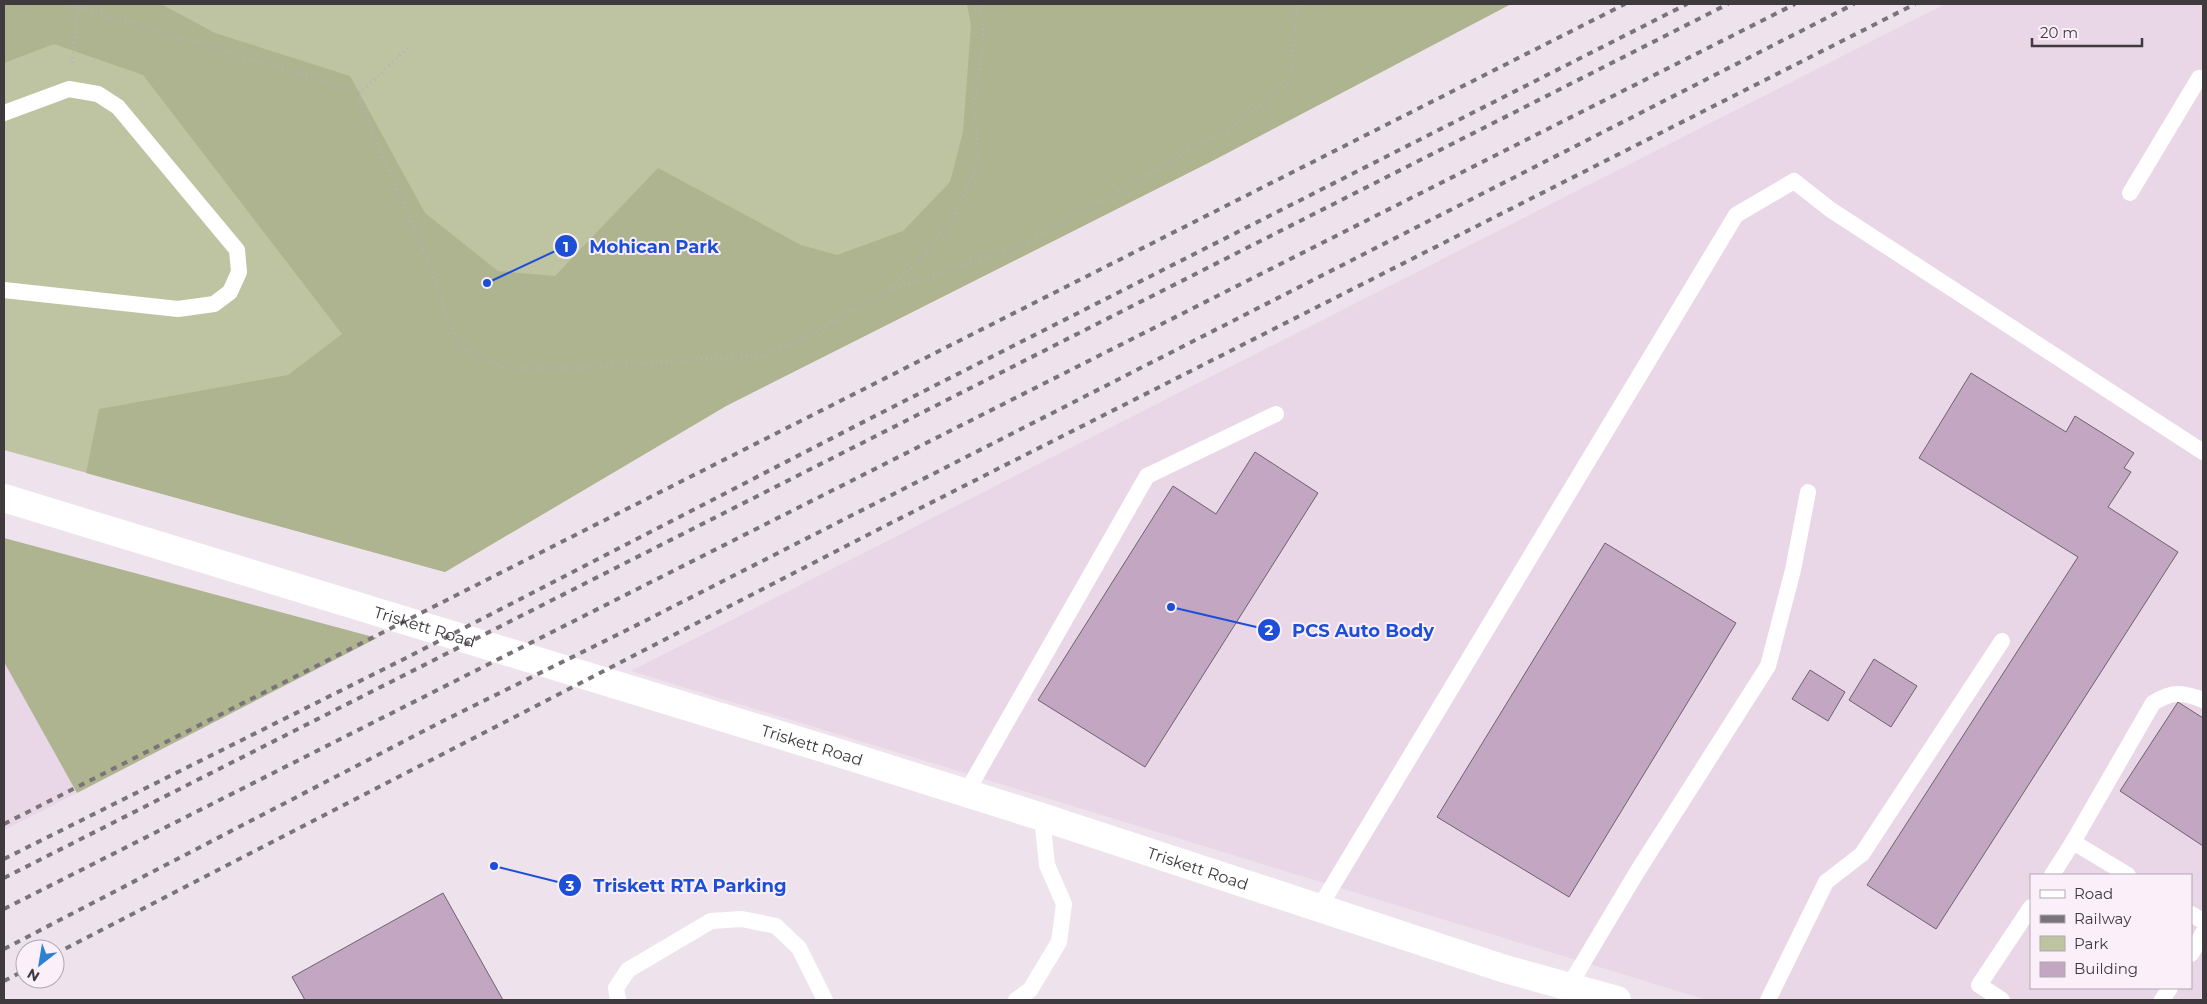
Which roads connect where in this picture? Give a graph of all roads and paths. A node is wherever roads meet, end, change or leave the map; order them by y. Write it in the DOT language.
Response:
graph roads {
  1 [pos="67,4"];
  2 [pos="978,4"];
  3 [pos="1297,4"];
  4 [pos="79,6"];
  5 [pos="411,45"];
  6 [pos="2203,80"];
  7 [pos="69,89"];
  8 [pos="360,92"];
  9 [pos="4,113"];
  10 [pos="2130,193"];
  11 [pos="4,290"];
  12 [pos="887,291"];
  13 [pos="1276,414"];
  14 [pos="2203,452"];
  15 [pos="1808,492"];
  16 [pos="4,498"];
  17 [pos="2002,641"];
  18 [pos="2203,700"];
  19 [pos="966,793"];
  20 [pos="1042,817"];
  21 [pos="2074,842"];
  22 [pos="2053,874"];
  23 [pos="2126,874"];
  24 [pos="1319,908"];
  25 [pos="2030,908"];
  26 [pos="2192,915"];
  27 [pos="2203,921"];
  28 [pos="2203,934"];
  29 [pos="2192,952"];
  30 [pos="1569,986"];
  31 [pos="2169,989"];
  32 [pos="618,1000"];
  33 [pos="825,1000"];
  34 [pos="1016,1000"];
  35 [pos="1617,1000"];
  36 [pos="1768,1000"];
  37 [pos="2002,1000"];
  38 [pos="2162,1000"];
  1 -- 4 [label="path"];
  2 -- 12 [label="path"];
  3 -- 12 [label="path"];
  4 -- 7 [label="path"];
  4 -- 8 [label="path"];
  5 -- 8 [label="path"];
  6 -- 10 [label="lane"];
  7 -- 9 [label="lane"];
  7 -- 11 [label="lane"];
  8 -- 12 [label="path"];
  13 -- 19 [label="lane"];
  14 -- 24 [label="lane"];
  15 -- 30 [label="lane"];
  16 -- 19 [label="main road, Triskett Road"];
  17 -- 36 [label="lane"];
  18 -- 21 [label="lane"];
  19 -- 20 [label="main road, Triskett Road"];
  20 -- 24 [label="main road, Triskett Road"];
  20 -- 34 [label="lane"];
  21 -- 22 [label="lane"];
  21 -- 23 [label="lane"];
  24 -- 30 [label="main road, Triskett Road"];
  25 -- 37 [label="lane"];
  26 -- 27 [label="lane"];
  28 -- 29 [label="lane"];
  30 -- 35 [label="main road, Triskett Road"];
  31 -- 38 [label="lane"];
  32 -- 33 [label="lane"];
}
